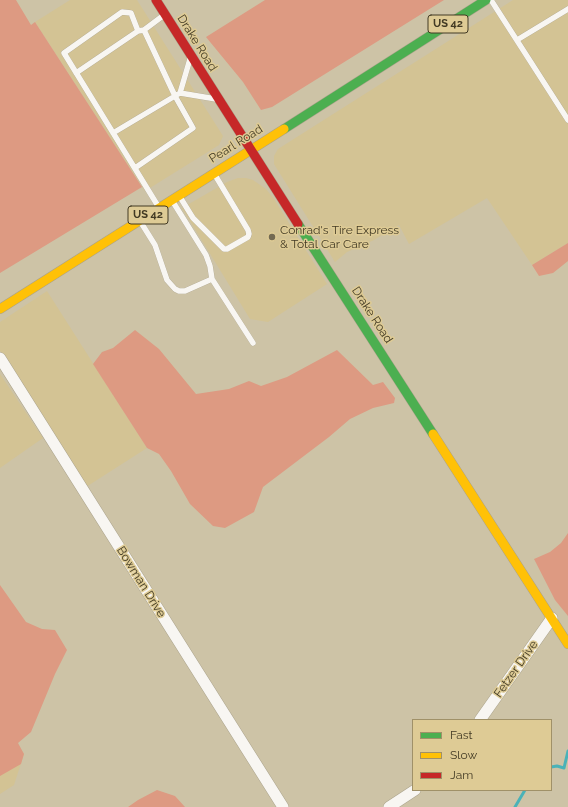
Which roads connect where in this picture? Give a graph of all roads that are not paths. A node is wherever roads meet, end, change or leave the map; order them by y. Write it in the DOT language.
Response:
graph roads {
  1 [pos="156,0"];
  2 [pos="486,0"];
  3 [pos="491,0"];
  4 [pos="568,9"];
  5 [pos="165,14"];
  6 [pos="141,30"];
  7 [pos="517,40"];
  8 [pos="191,57"];
  9 [pos="76,73"];
  10 [pos="178,95"];
  11 [pos="218,99"];
  12 [pos="568,120"];
  13 [pos="113,133"];
  14 [pos="250,150"];
  15 [pos="135,168"];
  16 [pos="213,173"];
  17 [pos="175,198"];
  18 [pos="159,208"];
  19 [pos="140,220"];
  20 [pos="212,279"];
  21 [pos="0,310"];
  22 [pos="253,343"];
  23 [pos="0,358"];
  24 [pos="552,618"];
  25 [pos="568,644"];
  26 [pos="481,719"];
  27 [pos="413,791"];
  28 [pos="283,807"];
  29 [pos="389,807"];
  1 -- 5 [label="street, Drake Road"];
  2 -- 14 [label="street, Pearl Road / US 42"];
  3 -- 7 [label="lane"];
  4 -- 7 [label="lane"];
  5 -- 6 [label="lane"];
  5 -- 8 [label="street, Drake Road"];
  6 -- 9 [label="lane"];
  6 -- 9 [label="lane"];
  6 -- 10 [label="lane"];
  7 -- 12 [label="lane"];
  8 -- 10 [label="lane"];
  8 -- 11 [label="street, Drake Road"];
  9 -- 13 [label="lane"];
  10 -- 11 [label="lane"];
  10 -- 13 [label="lane"];
  10 -- 15 [label="lane"];
  11 -- 14 [label="street, Drake Road"];
  13 -- 15 [label="lane"];
  14 -- 16 [label="street, Pearl Road / US 42"];
  14 -- 24 [label="street, Drake Road"];
  15 -- 18 [label="lane"];
  16 -- 17 [label="street, Pearl Road / US 42"];
  16 -- 17 [label="lane"];
  17 -- 18 [label="street, Pearl Road / US 42"];
  17 -- 20 [label="lane"];
  18 -- 19 [label="street, Pearl Road / US 42"];
  19 -- 20 [label="lane"];
  19 -- 21 [label="street, Pearl Road / US 42"];
  20 -- 22 [label="lane"];
  23 -- 28 [label="street, Bowman Drive"];
  24 -- 25 [label="street, Drake Road"];
  24 -- 26 [label="street, Fetzer Drive"];
  27 -- 29 [label="street"];
}
